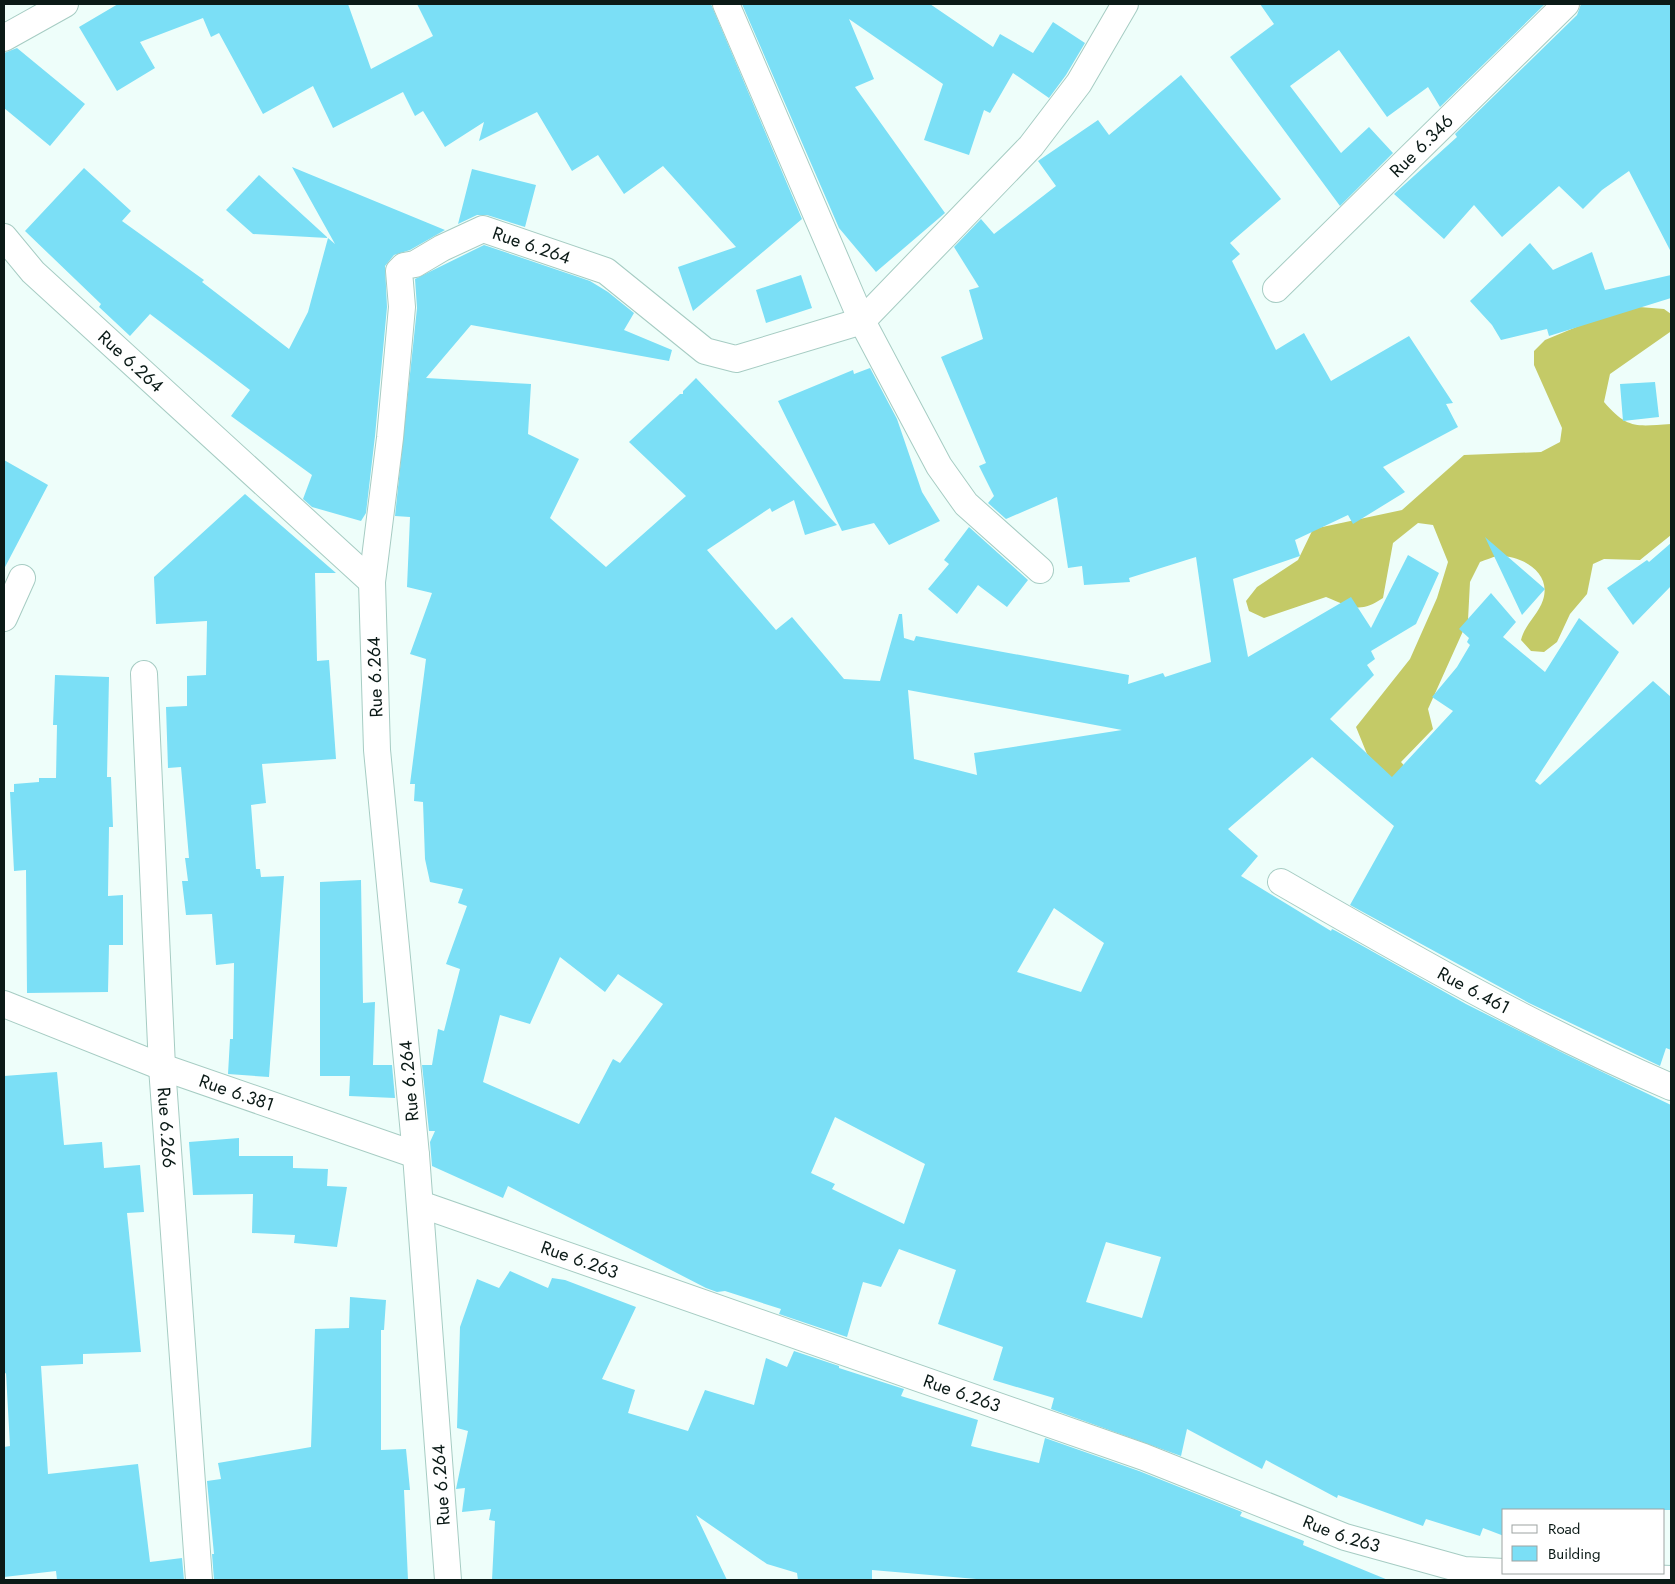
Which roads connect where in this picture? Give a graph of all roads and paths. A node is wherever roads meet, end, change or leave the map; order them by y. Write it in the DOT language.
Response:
graph roads {
  1 [pos="65,4"];
  2 [pos="726,4"];
  3 [pos="1125,4"];
  4 [pos="1566,4"];
  5 [pos="4,38"];
  6 [pos="4,236"];
  7 [pos="1276,289"];
  8 [pos="862,321"];
  9 [pos="1040,570"];
  10 [pos="22,578"];
  11 [pos="372,582"];
  12 [pos="4,618"];
  13 [pos="144,674"];
  14 [pos="1281,882"];
  15 [pos="4,1004"];
  16 [pos="162,1067"];
  17 [pos="1671,1087"];
  18 [pos="416,1155"];
  19 [pos="420,1204"];
  20 [pos="1502,1572"];
  21 [pos="1550,1574"];
  22 [pos="1671,1579"];
  23 [pos="199,1580"];
  24 [pos="448,1580"];
  1 -- 5 [label="street"];
  2 -- 8 [label="street"];
  3 -- 8 [label="street"];
  4 -- 7 [label="street, Rue 6.346"];
  6 -- 11 [label="street, Rue 6.264"];
  8 -- 9 [label="street"];
  8 -- 11 [label="street, Rue 6.264"];
  10 -- 12 [label="street"];
  11 -- 18 [label="street, Rue 6.264"];
  13 -- 16 [label="street, Rue 6.266"];
  14 -- 17 [label="street, Rue 6.461"];
  15 -- 16 [label="street, Rue 6.381"];
  16 -- 18 [label="street, Rue 6.381"];
  16 -- 23 [label="street, Rue 6.266"];
  18 -- 19 [label="street, Rue 6.264"];
  19 -- 20 [label="street, Rue 6.263"];
  19 -- 24 [label="street, Rue 6.264"];
  21 -- 22 [label="street"];
}
